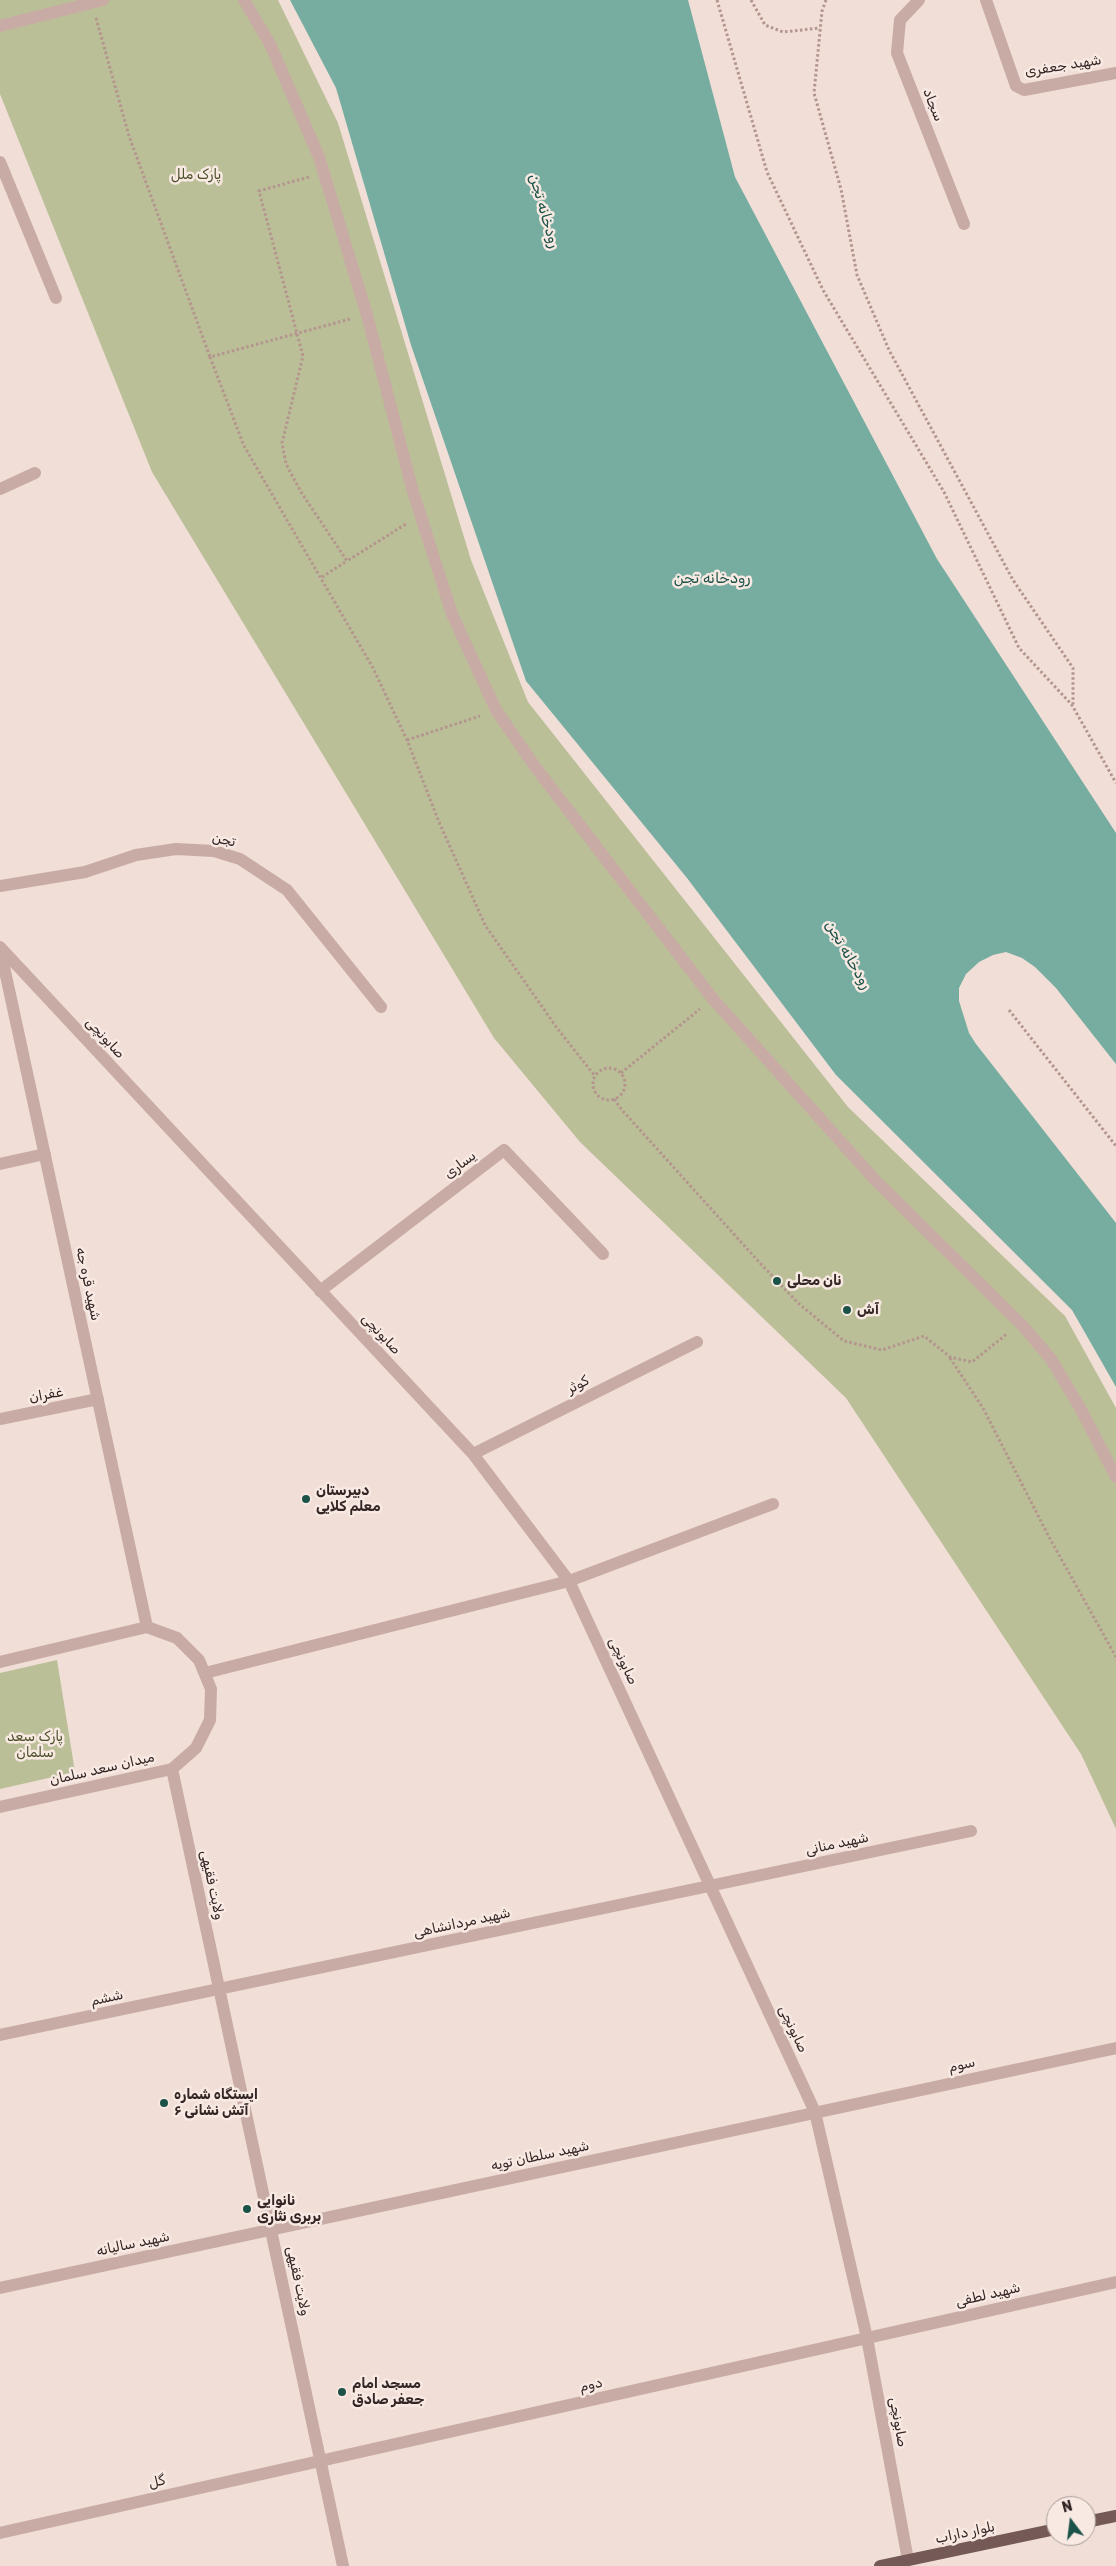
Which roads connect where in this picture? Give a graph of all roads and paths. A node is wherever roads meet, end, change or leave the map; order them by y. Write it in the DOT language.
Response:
graph roads {
  1 [pos="244,0"];
  2 [pos="717,0"];
  3 [pos="751,0"];
  4 [pos="826,0"];
  5 [pos="919,0"];
  6 [pos="986,0"];
  7 [pos="98,2"];
  8 [pos="0,26"];
  9 [pos="820,28"];
  10 [pos="1116,72"];
  11 [pos="0,162"];
  12 [pos="324,173"];
  13 [pos="964,224"];
  14 [pos="56,298"];
  15 [pos="368,315"];
  16 [pos="298,333"];
  17 [pos="210,357"];
  18 [pos="35,473"];
  19 [pos="0,489"];
  20 [pos="421,515"];
  21 [pos="347,561"];
  22 [pos="322,577"];
  23 [pos="1072,705"];
  24 [pos="496,710"];
  25 [pos="407,740"];
  26 [pos="1116,783"];
  27 [pos="0,886"];
  28 [pos="0,946"];
  29 [pos="713,999"];
  30 [pos="381,1007"];
  31 [pos="1009,1010"];
  32 [pos="621,1073"];
  33 [pos="595,1076"];
  34 [pos="614,1099"];
  35 [pos="1116,1146"];
  36 [pos="45,1154"];
  37 [pos="0,1164"];
  38 [pos="603,1254"];
  39 [pos="320,1290"];
  40 [pos="1021,1324"];
  41 [pos="697,1342"];
  42 [pos="950,1357"];
  43 [pos="98,1400"];
  44 [pos="0,1419"];
  45 [pos="472,1454"];
  46 [pos="1115,1478"];
  47 [pos="773,1504"];
  48 [pos="569,1581"];
  49 [pos="148,1627"];
  50 [pos="1116,1657"];
  51 [pos="0,1662"];
  52 [pos="205,1673"];
  53 [pos="172,1768"];
  54 [pos="0,1807"];
  55 [pos="971,1831"];
  56 [pos="710,1886"];
  57 [pos="220,1990"];
  58 [pos="0,2036"];
  59 [pos="1116,2048"];
  60 [pos="815,2112"];
  61 [pos="271,2230"];
  62 [pos="1116,2282"];
  63 [pos="0,2288"];
  64 [pos="867,2338"];
  65 [pos="321,2461"];
  66 [pos="1116,2516"];
  67 [pos="1096,2520"];
  68 [pos="1046,2531"];
  69 [pos="0,2533"];
  70 [pos="908,2560"];
  71 [pos="343,2566"];
  72 [pos="880,2566"];
  1 -- 12 [label="street"];
  2 -- 23 [label="path"];
  3 -- 9 [label="path"];
  4 -- 9 [label="path"];
  5 -- 13 [label="street, سجاد"];
  6 -- 10 [label="street, شهید جعفری"];
  7 -- 8 [label="street"];
  7 -- 17 [label="path"];
  9 -- 23 [label="path"];
  11 -- 14 [label="street"];
  12 -- 15 [label="street"];
  12 -- 16 [label="path"];
  15 -- 16 [label="path"];
  15 -- 20 [label="street"];
  16 -- 17 [label="path"];
  16 -- 21 [label="path"];
  17 -- 22 [label="path"];
  18 -- 19 [label="street"];
  20 -- 21 [label="path"];
  20 -- 24 [label="street"];
  21 -- 22 [label="path"];
  22 -- 25 [label="path"];
  23 -- 26 [label="path"];
  24 -- 25 [label="path"];
  24 -- 29 [label="street"];
  25 -- 33 [label="path"];
  27 -- 30 [label="street, تجن"];
  28 -- 36 [label="street, شهید قره جه"];
  28 -- 39 [label="street, صابونچی"];
  29 -- 32 [label="path"];
  29 -- 40 [label="street"];
  31 -- 35 [label="path"];
  32 -- 33 [label="path"];
  32 -- 34 [label="path"];
  33 -- 34 [label="path"];
  34 -- 42 [label="path"];
  36 -- 37 [label="street"];
  36 -- 43 [label="street, شهید قره جه"];
  38 -- 39 [label="street, یساری"];
  39 -- 45 [label="street, صابونچی"];
  40 -- 42 [label="path"];
  40 -- 46 [label="street"];
  41 -- 45 [label="street, کوثر"];
  42 -- 50 [label="path"];
  43 -- 44 [label="street, غفران"];
  43 -- 49 [label="street, شهید قره جه"];
  45 -- 48 [label="street, صابونچی"];
  47 -- 48 [label="street"];
  48 -- 52 [label="street"];
  48 -- 56 [label="street, صابونچی"];
  49 -- 51 [label="street"];
  49 -- 52 [label="street, میدان سعد سلمان"];
  52 -- 53 [label="street, میدان سعد سلمان"];
  53 -- 54 [label="street, میدان سعد سلمان"];
  53 -- 57 [label="street, ولایت فقیهی"];
  55 -- 56 [label="street, شهید منانی"];
  56 -- 57 [label="street, شهید مردانشاهی"];
  56 -- 60 [label="street, صابونچی"];
  57 -- 58 [label="street, ششم"];
  57 -- 61 [label="street, ولایت فقیهی"];
  59 -- 60 [label="street, سوم"];
  60 -- 61 [label="street, شهید سلطان تویه"];
  60 -- 64 [label="street, صابونچی"];
  61 -- 63 [label="street, شهید سالیانه"];
  61 -- 65 [label="street, ولایت فقیهی"];
  62 -- 64 [label="street, شهید لطفی"];
  64 -- 65 [label="street, دوم"];
  64 -- 70 [label="street, صابونچی"];
  65 -- 69 [label="street, گل"];
  65 -- 71 [label="street, ولایت فقیهی"];
  66 -- 67 [label="main road"];
  68 -- 70 [label="main road, بلوار داراب"];
  70 -- 72 [label="main road, بلوار داراب"];
}
